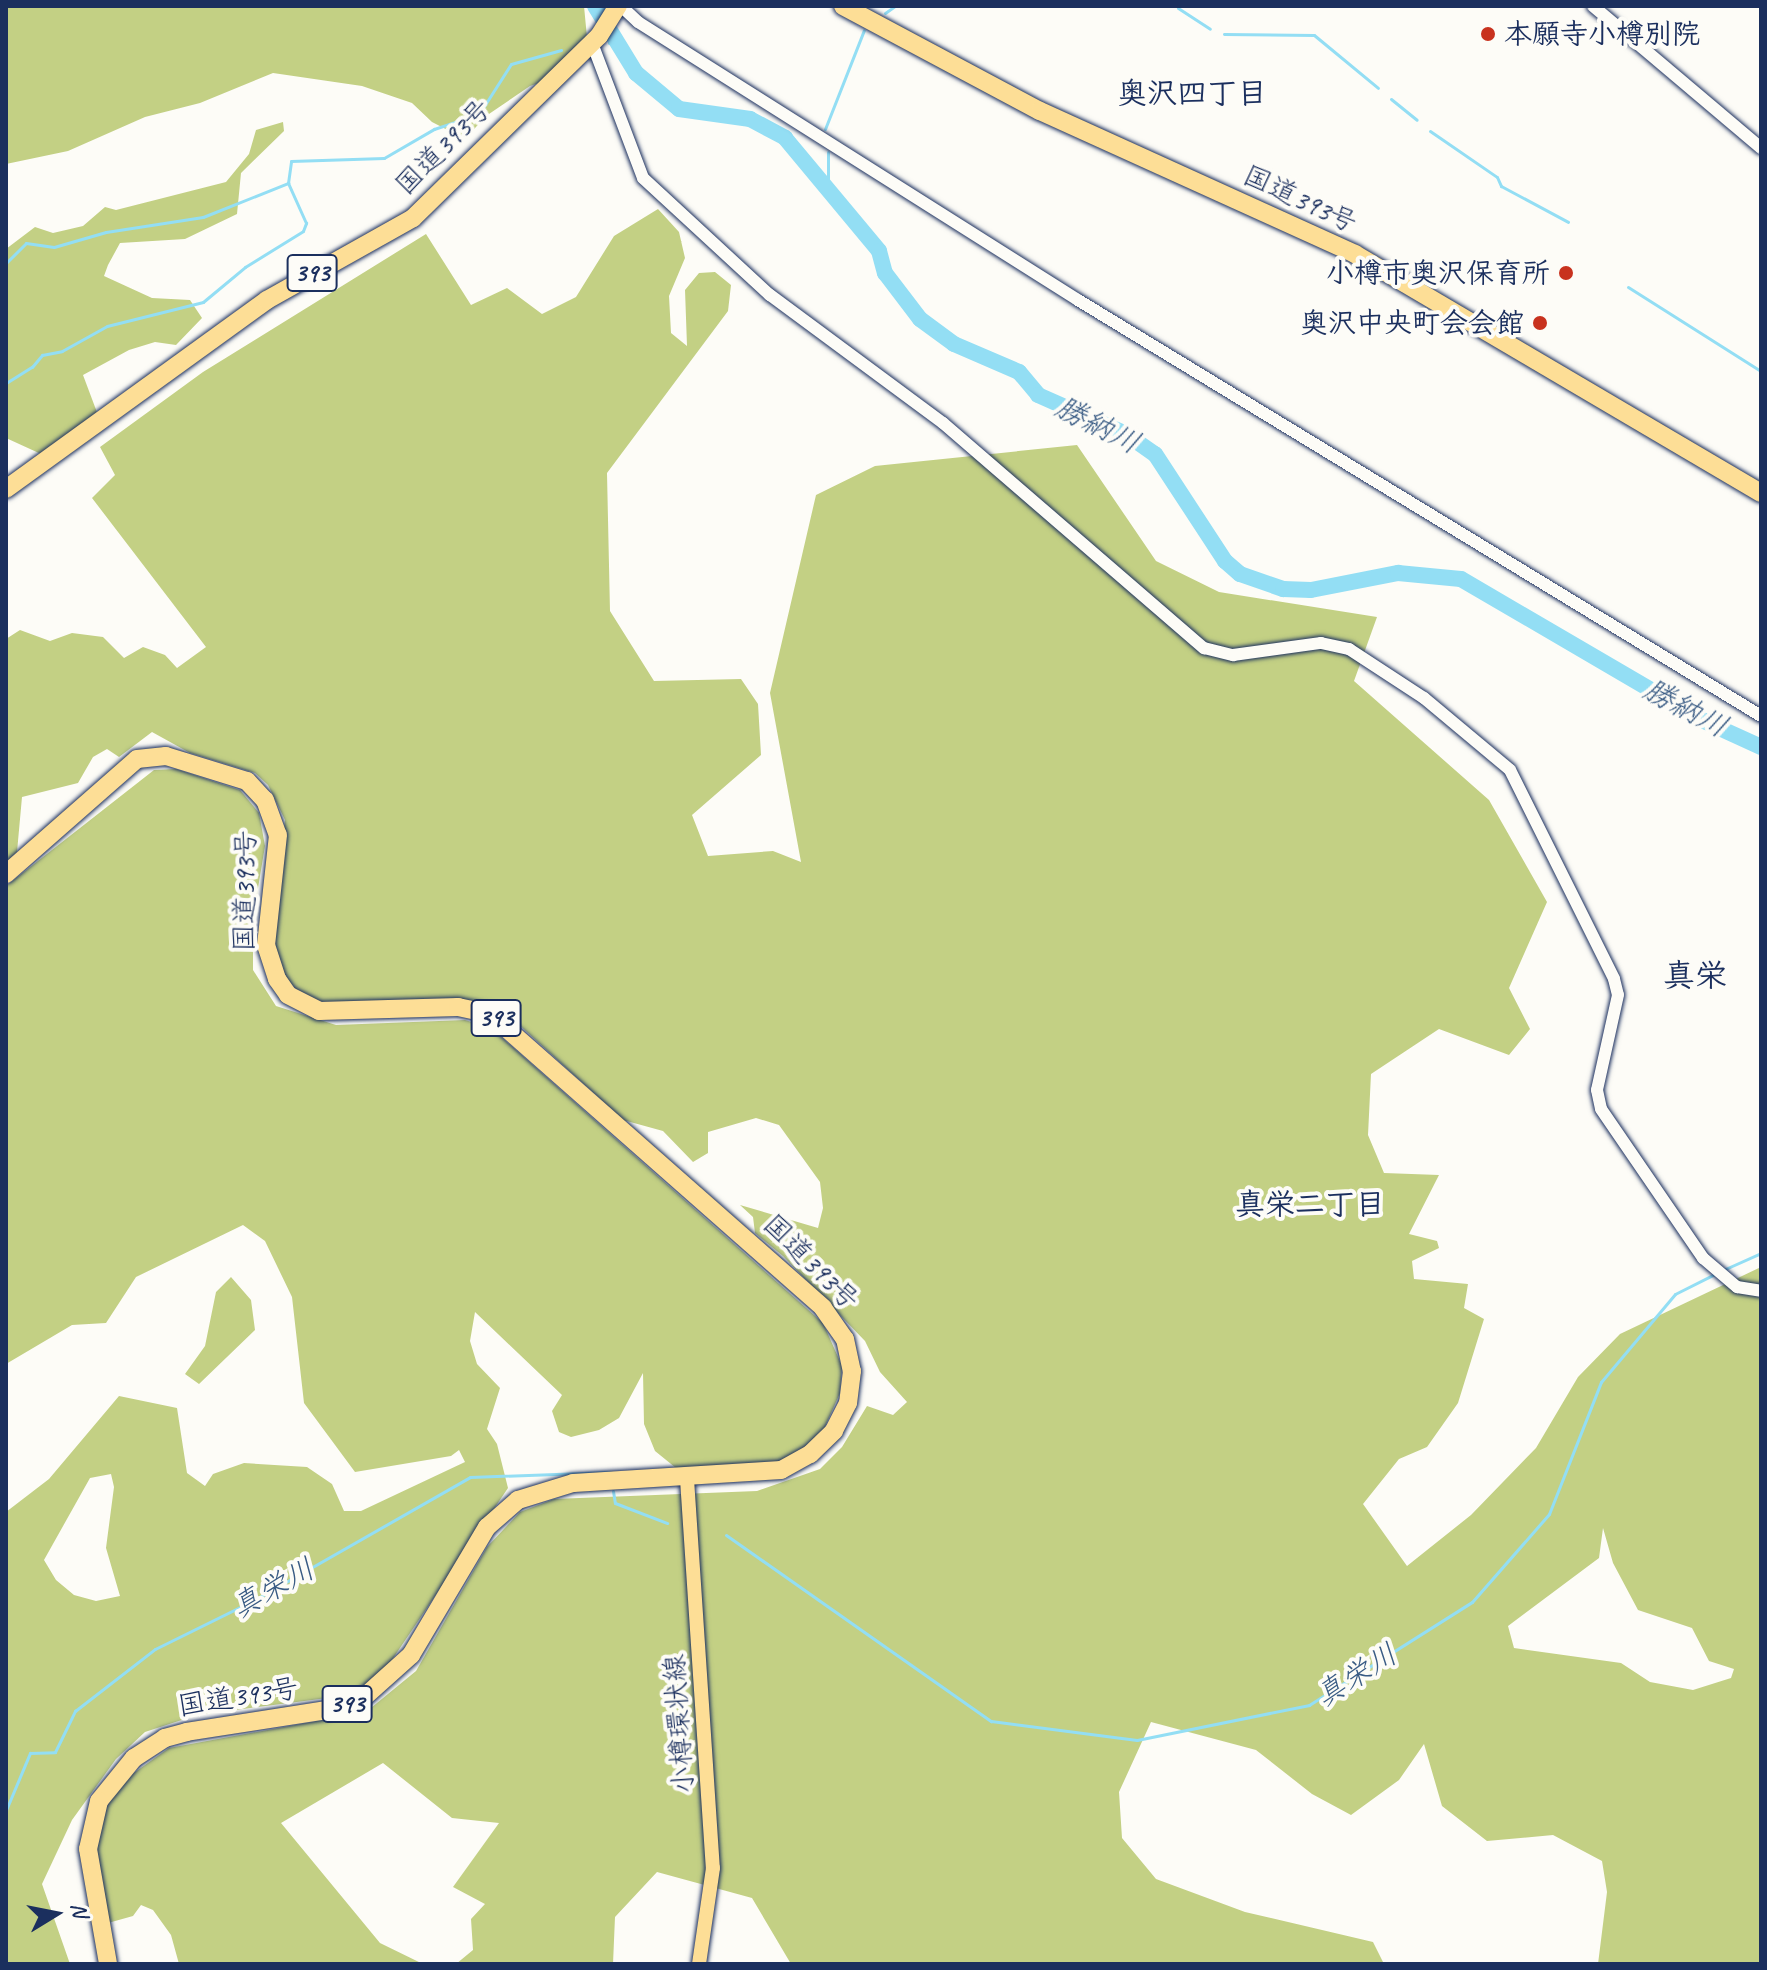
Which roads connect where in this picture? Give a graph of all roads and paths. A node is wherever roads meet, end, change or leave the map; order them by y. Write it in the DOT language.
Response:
graph roads {
  1 [pos="843,6"];
  2 [pos="1593,6"];
  3 [pos="618,7"];
  4 [pos="595,40"];
  5 [pos="1761,148"];
  6 [pos="6,489"];
  7 [pos="1761,493"];
  8 [pos="1761,716"];
  9 [pos="6,874"];
  10 [pos="1761,1291"];
  11 [pos="687,1479"];
  12 [pos="108,1964"];
  13 [pos="699,1964"];
  1 -- 7 [label="highway, 国道393号"];
  2 -- 5 [label="street"];
  3 -- 4 [label="highway, 国道393号 / 393"];
  3 -- 8 [label="street"];
  4 -- 6 [label="highway, 国道393号 / 393"];
  4 -- 10 [label="street"];
  9 -- 11 [label="highway, 国道393号 / 393"];
  11 -- 12 [label="highway, 国道393号 / 393"];
  11 -- 13 [label="main road, 小樽環状線"];
}
